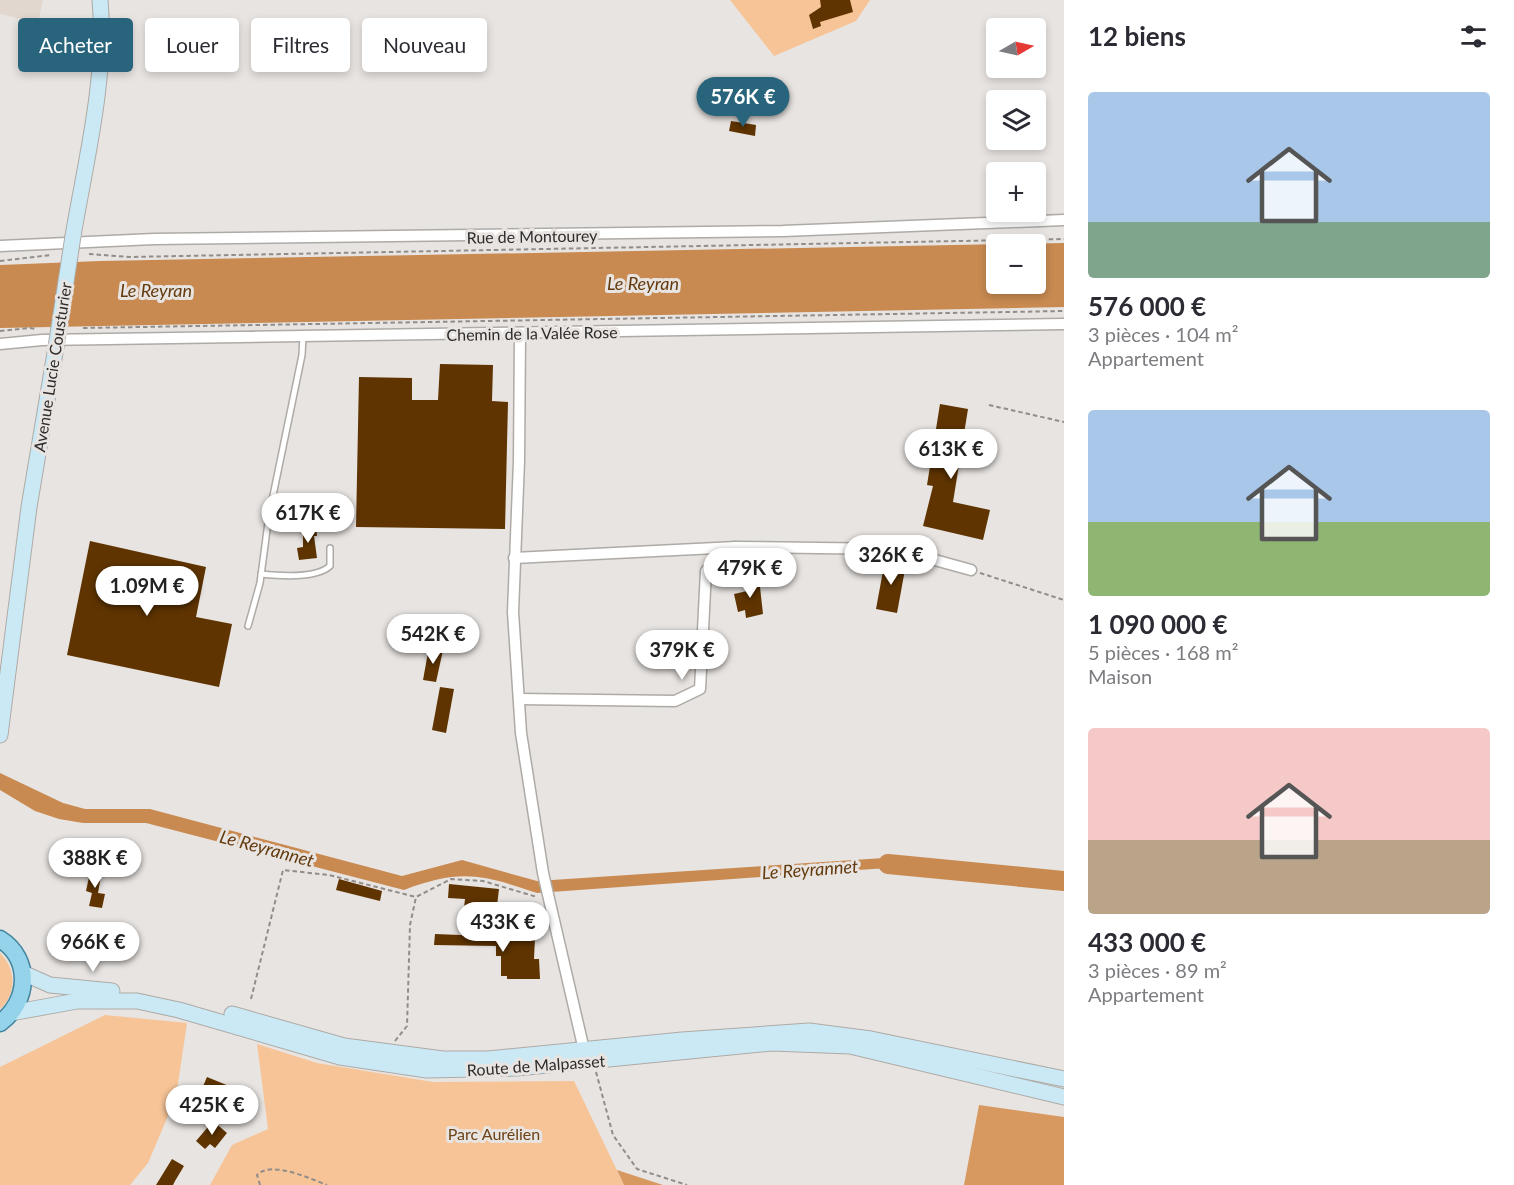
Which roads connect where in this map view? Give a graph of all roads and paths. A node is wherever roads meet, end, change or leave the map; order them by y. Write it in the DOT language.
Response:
graph roads {
  1 [pos="100,0"];
  2 [pos="1064,220"];
  3 [pos="1064,239"];
  4 [pos="0,246"];
  5 [pos="56,252"];
  6 [pos="84,253"];
  7 [pos="0,261"];
  8 [pos="1064,311"];
  9 [pos="1064,324"];
  10 [pos="77,330"];
  11 [pos="0,331"];
  12 [pos="42,332"];
  13 [pos="520,333"];
  14 [pos="303,336"];
  15 [pos="0,344"];
  16 [pos="989,405"];
  17 [pos="1064,422"];
  18 [pos="736,547"];
  19 [pos="330,548"];
  20 [pos="514,558"];
  21 [pos="971,570"];
  22 [pos="261,574"];
  23 [pos="1064,600"];
  24 [pos="248,626"];
  25 [pos="519,699"];
  26 [pos="0,735"];
  27 [pos="416,897"];
  28 [pos="549,900"];
  29 [pos="1,938"];
  30 [pos="23,973"];
  31 [pos="251,999"];
  32 [pos="6,1018"];
  33 [pos="243,1022"];
  34 [pos="393,1054"];
  35 [pos="588,1057"];
  36 [pos="566,1058"];
  37 [pos="1064,1079"];
  38 [pos="1064,1097"];
  39 [pos="260,1185"];
  40 [pos="327,1185"];
  41 [pos="687,1185"];
  1 -- 26 [label="main road, Avenue Lucie Cousturier, bridge"];
  2 -- 4 [label="street, Rue de Montourey"];
  3 -- 6 [label="path"];
  5 -- 7 [label="path"];
  8 -- 10 [label="path"];
  9 -- 13 [label="street, Chemin de la Valée Rose"];
  11 -- 12 [label="path"];
  13 -- 14 [label="street, Chemin de la Valée Rose"];
  13 -- 20 [label="street"];
  14 -- 15 [label="street, Chemin de la Valée Rose"];
  14 -- 22 [label="lane"];
  16 -- 17 [label="path"];
  18 -- 20 [label="street"];
  18 -- 21 [label="street"];
  18 -- 25 [label="street"];
  19 -- 22 [label="lane"];
  20 -- 25 [label="street"];
  21 -- 23 [label="path"];
  22 -- 24 [label="lane"];
  25 -- 28 [label="street"];
  27 -- 28 [label="path"];
  27 -- 31 [label="path"];
  27 -- 34 [label="path"];
  28 -- 35 [label="street"];
  29 -- 30 [label="main road"];
  30 -- 32 [label="main road"];
  30 -- 33 [label="main road, Route de Malpasset"];
  32 -- 33 [label="main road, Route de Malpasset"];
  33 -- 34 [label="main road, Route de Malpasset"];
  33 -- 36 [label="main road, Route de Malpasset"];
  34 -- 36 [label="main road, Route de Malpasset"];
  35 -- 36 [label="main road, Route de Malpasset"];
  35 -- 37 [label="main road, Route de Malpasset"];
  35 -- 38 [label="main road, Route de Malpasset"];
  35 -- 41 [label="path"];
  39 -- 40 [label="path"];
}
